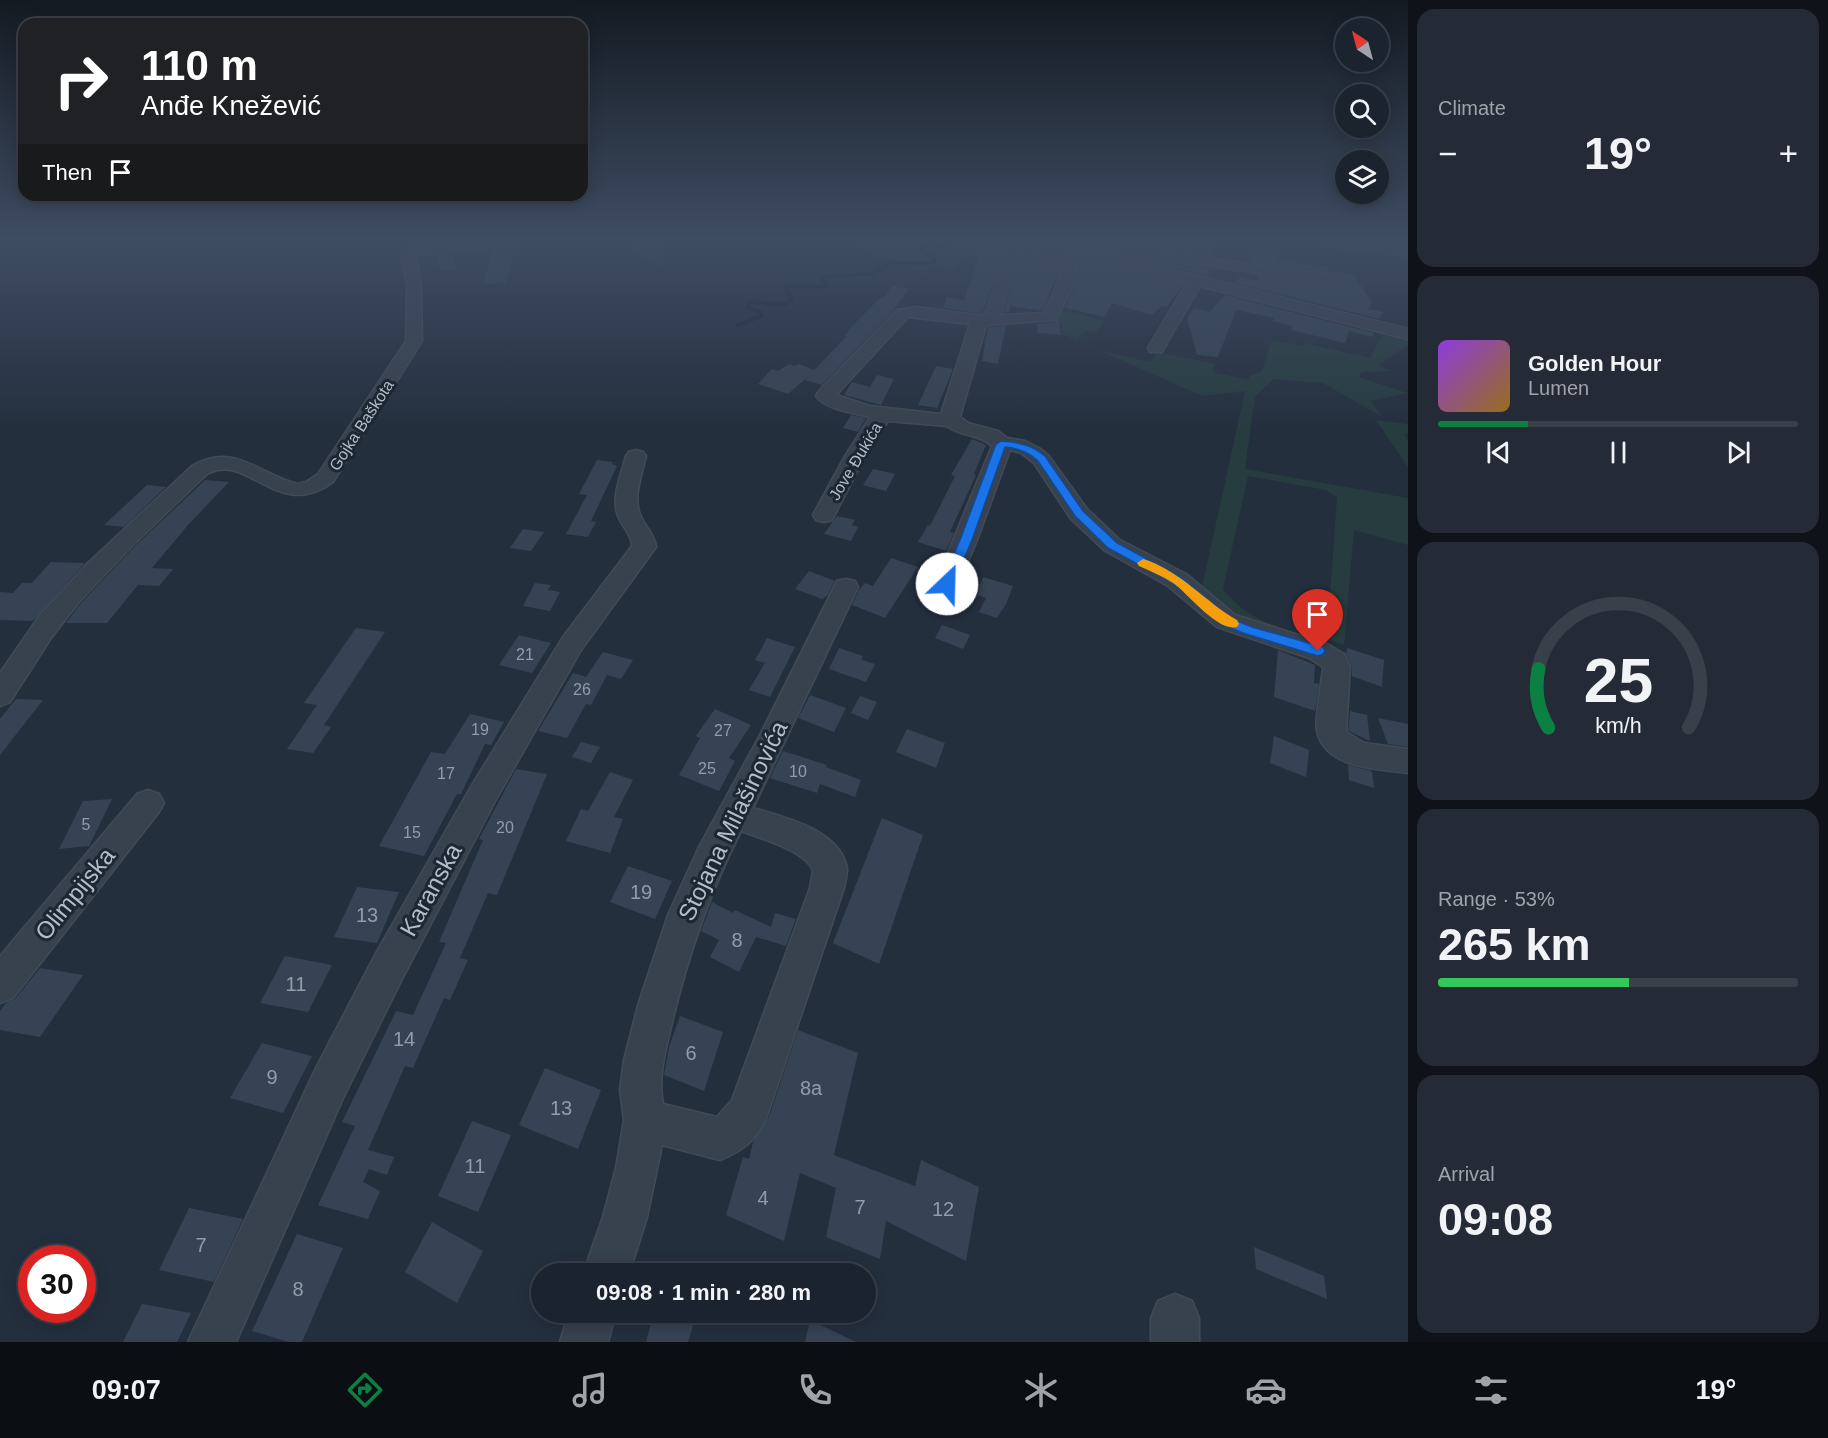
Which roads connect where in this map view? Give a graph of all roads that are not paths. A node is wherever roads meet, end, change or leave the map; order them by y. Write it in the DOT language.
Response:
graph roads {
  1 [pos="414,305"];
  2 [pos="992,305"];
  3 [pos="1055,305"];
  4 [pos="1182,305"];
  5 [pos="1293,305"];
  6 [pos="985,320"];
  7 [pos="1408,334"];
  8 [pos="1156,348"];
  9 [pos="891,415"];
  10 [pos="952,421"];
  11 [pos="1001,444"];
  12 [pos="636,456"];
  13 [pos="824,515"];
  14 [pos="947,584"];
  15 [pos="846,587"];
  16 [pos="0,695"];
  17 [pos="1408,761"];
  18 [pos="148,803"];
  19 [pos="732,815"];
  20 [pos="0,985"];
  21 [pos="645,1119"];
  22 [pos="610,1263"];
  23 [pos="590,1323"];
  24 [pos="212,1342"];
  25 [pos="584,1342"];
  1 -- 16 [label="street, Gojka Baškota"];
  2 -- 6 [label="street"];
  3 -- 6 [label="street, Jove Đukića"];
  4 -- 8 [label="street"];
  5 -- 7 [label="street"];
  6 -- 9 [label="street, Jove Đukića"];
  6 -- 10 [label="street"];
  9 -- 10 [label="street, Jove Đukića"];
  9 -- 13 [label="street, Jove Đukića"];
  10 -- 11 [label="street, Jove Đukića"];
  11 -- 14 [label="street"];
  11 -- 17 [label="street, Jove Đukića"];
  12 -- 24 [label="street, Karanska"];
  15 -- 19 [label="street, Stojana Milašinovića"];
  18 -- 20 [label="street, Olimpijska"];
  19 -- 21 [label="street, Stojana Milašinovića"];
  19 -- 21 [label="street"];
  21 -- 22 [label="street, Stojana Milašinovića"];
  23 -- 25 [label="street"];
}
